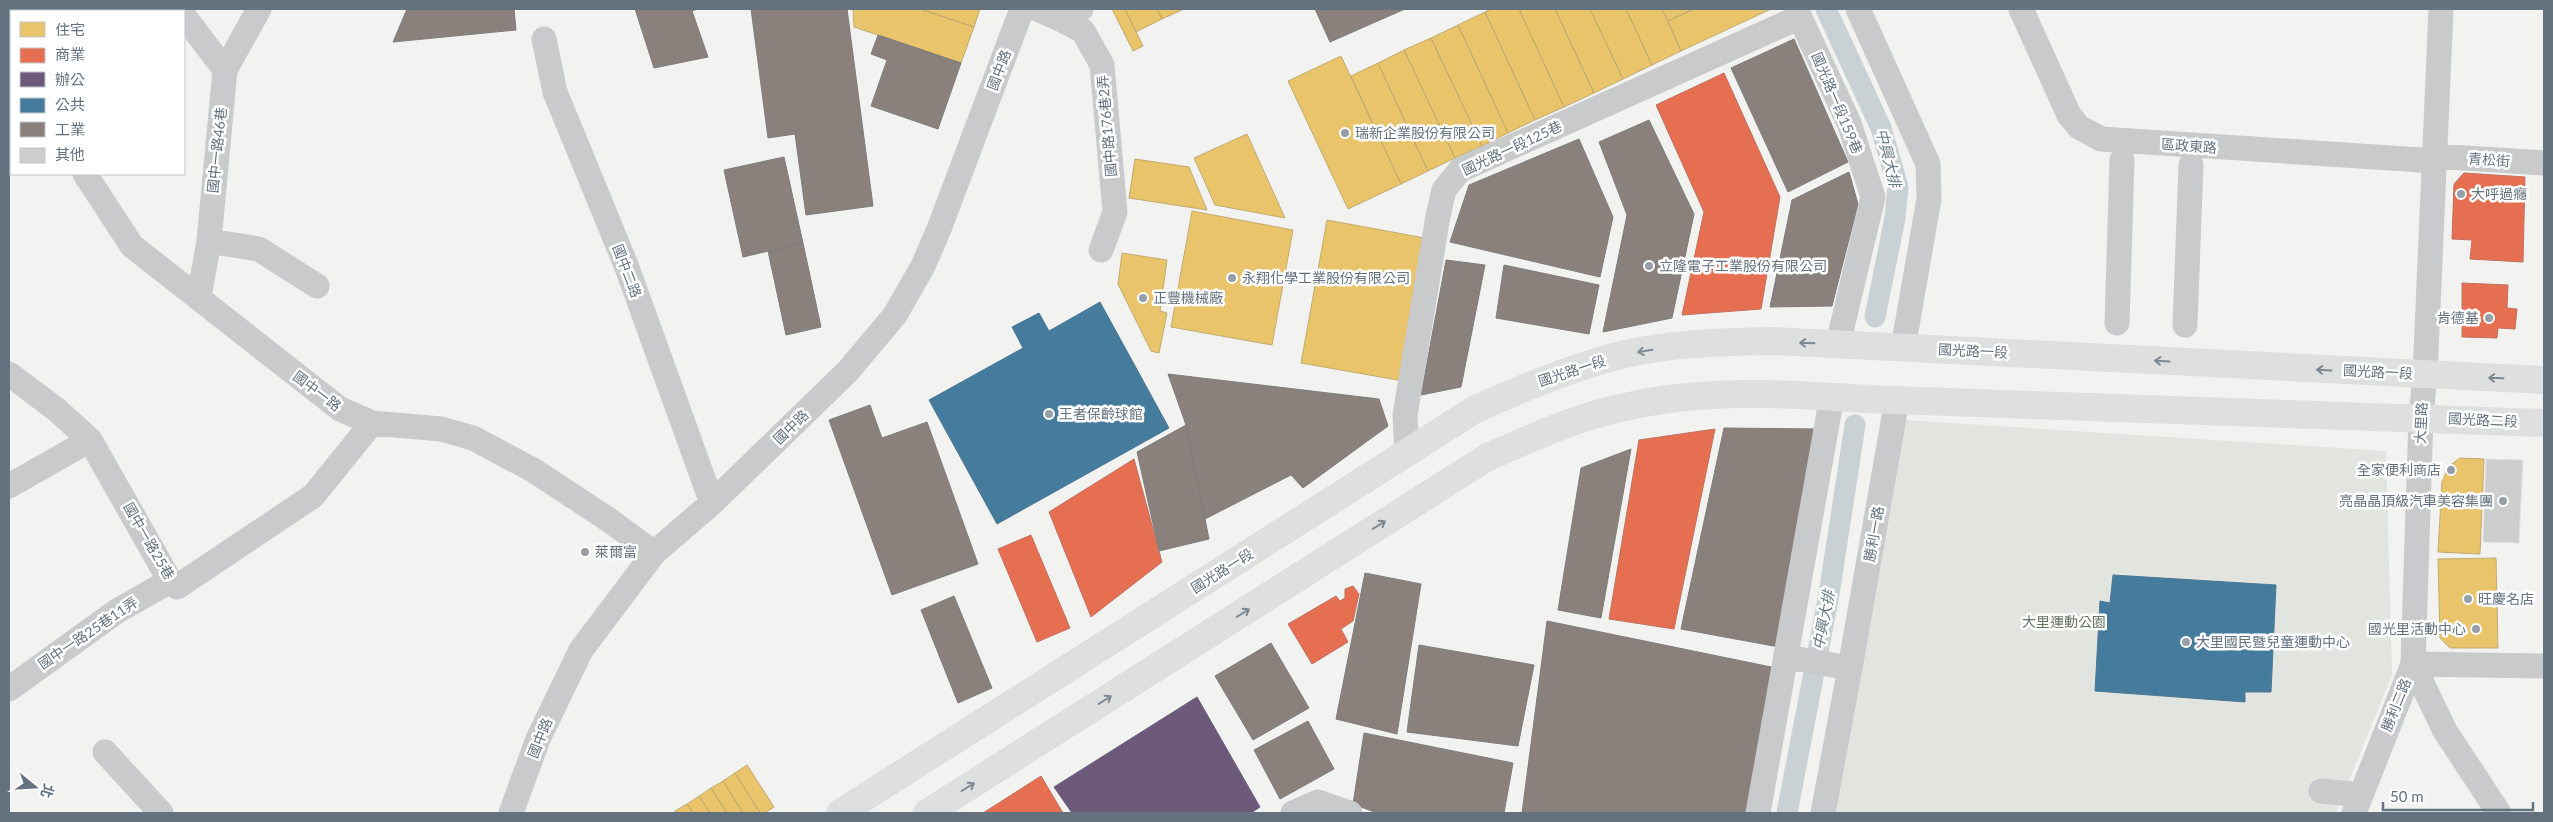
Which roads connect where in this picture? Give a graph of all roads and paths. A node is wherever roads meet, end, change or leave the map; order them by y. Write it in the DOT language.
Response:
graph roads {
  1 [pos="259,9"];
  2 [pos="1022,9"];
  3 [pos="1858,9"];
  4 [pos="2021,9"];
  5 [pos="2441,9"];
  6 [pos="1060,12"];
  7 [pos="1798,13"];
  8 [pos="185,17"];
  9 [pos="544,39"];
  10 [pos="225,70"];
  11 [pos="2434,156"];
  12 [pos="2122,160"];
  13 [pos="2544,163"];
  14 [pos="2191,165"];
  15 [pos="86,175"];
  16 [pos="209,241"];
  17 [pos="1101,250"];
  18 [pos="317,286"];
  19 [pos="199,296"];
  20 [pos="2117,323"];
  21 [pos="2184,325"];
  22 [pos="1838,344"];
  23 [pos="1903,348"];
  24 [pos="9,374"];
  25 [pos="2425,375"];
  26 [pos="2544,380"];
  27 [pos="1832,396"];
  28 [pos="1897,400"];
  29 [pos="2421,417"];
  30 [pos="372,423"];
  31 [pos="2544,423"];
  32 [pos="90,440"];
  33 [pos="1407,451"];
  34 [pos="9,486"];
  35 [pos="712,503"];
  36 [pos="654,553"];
  37 [pos="170,581"];
  38 [pos="1787,657"];
  39 [pos="2413,664"];
  40 [pos="2544,666"];
  41 [pos="1850,668"];
  42 [pos="9,688"];
  43 [pos="105,752"];
  44 [pos="2321,791"];
  45 [pos="2357,804"];
  46 [pos="161,813"];
  47 [pos="511,813"];
  48 [pos="840,813"];
  49 [pos="927,813"];
  50 [pos="1293,813"];
  51 [pos="1350,813"];
  52 [pos="1758,813"];
  53 [pos="1823,813"];
  54 [pos="2499,813"];
  1 -- 10 [label="street"];
  2 -- 35 [label="street, 國中路"];
  3 -- 23 [label="street"];
  4 -- 11 [label="street, 區政東路"];
  5 -- 11 [label="street, 大里路"];
  6 -- 17 [label="street, 國中路176巷2弄"];
  7 -- 22 [label="street, 國光路一段159巷"];
  7 -- 33 [label="street, 國光路一段125巷"];
  8 -- 10 [label="street"];
  9 -- 35 [label="street, 國中二路"];
  10 -- 16 [label="street, 國中一路46巷"];
  11 -- 13 [label="street, 青松街"];
  11 -- 25 [label="street, 大里路"];
  12 -- 20 [label="street"];
  14 -- 21 [label="street"];
  15 -- 19 [label="street, 國中一路"];
  16 -- 18 [label="street"];
  16 -- 19 [label="street, 國中一路46巷"];
  19 -- 30 [label="street, 國中一路"];
  22 -- 23 [label="main road, 國光路一段"];
  22 -- 33 [label="main road, 國光路一段, one-way"];
  25 -- 23 [label="main road, 國光路一段, one-way"];
  24 -- 32 [label="street, 國中一路25巷"];
  26 -- 25 [label="main road, one-way"];
  25 -- 29 [label="street, 大里路"];
  27 -- 28 [label="main road"];
  27 -- 38 [label="street"];
  49 -- 27 [label="main road, one-way"];
  28 -- 29 [label="main road"];
  28 -- 41 [label="street, 勝利一路"];
  29 -- 31 [label="main road, 國光路二段"];
  29 -- 39 [label="street, 大里路"];
  30 -- 36 [label="street, 國中一路"];
  30 -- 37 [label="street, 國中一路25巷"];
  32 -- 34 [label="street"];
  32 -- 37 [label="street, 國中一路25巷"];
  33 -- 48 [label="main road, 國光路一段"];
  35 -- 36 [label="street, 國中路"];
  36 -- 47 [label="street, 國中路"];
  37 -- 42 [label="street, 國中一路25巷11弄"];
  38 -- 41 [label="street"];
  38 -- 52 [label="street"];
  39 -- 40 [label="street, 勝利二路"];
  39 -- 45 [label="street, 勝利二路"];
  39 -- 54 [label="street, 大里路"];
  41 -- 53 [label="street, 勝利一路"];
  43 -- 46 [label="street"];
  44 -- 45 [label="street"];
  50 -- 51 [label="street"];
}
